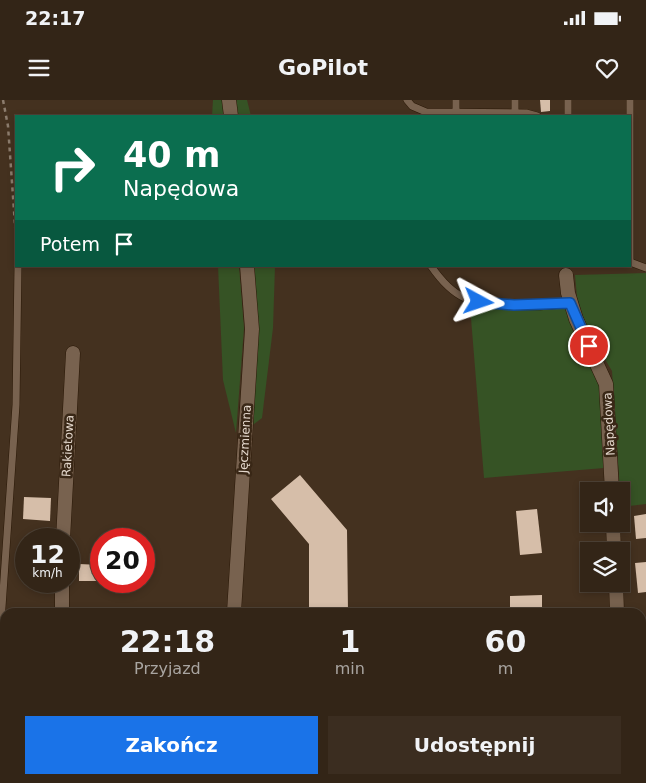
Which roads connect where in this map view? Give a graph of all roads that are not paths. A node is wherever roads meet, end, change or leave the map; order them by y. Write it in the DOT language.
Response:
graph roads {
  1 [pos="229,100"];
  2 [pos="407,100"];
  3 [pos="456,100"];
  4 [pos="515,100"];
  5 [pos="568,100"];
  6 [pos="630,100"];
  7 [pos="456,113"];
  8 [pos="515,113"];
  9 [pos="231,115"];
  10 [pos="530,115"];
  11 [pos="568,115"];
  12 [pos="630,115"];
  13 [pos="631,262"];
  14 [pos="18,267"];
  15 [pos="247,267"];
  16 [pos="432,267"];
  17 [pos="646,268"];
  18 [pos="566,271"];
  19 [pos="570,303"];
  20 [pos="73,353"];
  21 [pos="611,482"];
  22 [pos="64,528"];
  23 [pos="616,592"];
  24 [pos="62,593"];
  25 [pos="2,608"];
  26 [pos="62,608"];
  27 [pos="234,608"];
  28 [pos="617,608"];
  1 -- 9 [label="street"];
  2 -- 7 [label="lane"];
  3 -- 7 [label="lane"];
  4 -- 8 [label="lane"];
  5 -- 11 [label="lane"];
  6 -- 12 [label="lane"];
  7 -- 8 [label="lane"];
  8 -- 10 [label="lane"];
  13 -- 17 [label="lane"];
  14 -- 25 [label="lane"];
  15 -- 27 [label="street, Jęczmienna"];
  16 -- 19 [label="lane"];
  18 -- 19 [label="street, Napędowa"];
  19 -- 21 [label="street, Napędowa"];
  20 -- 22 [label="street, Rakietowa"];
  23 -- 28 [label="street"];
  24 -- 26 [label="street"];
}
